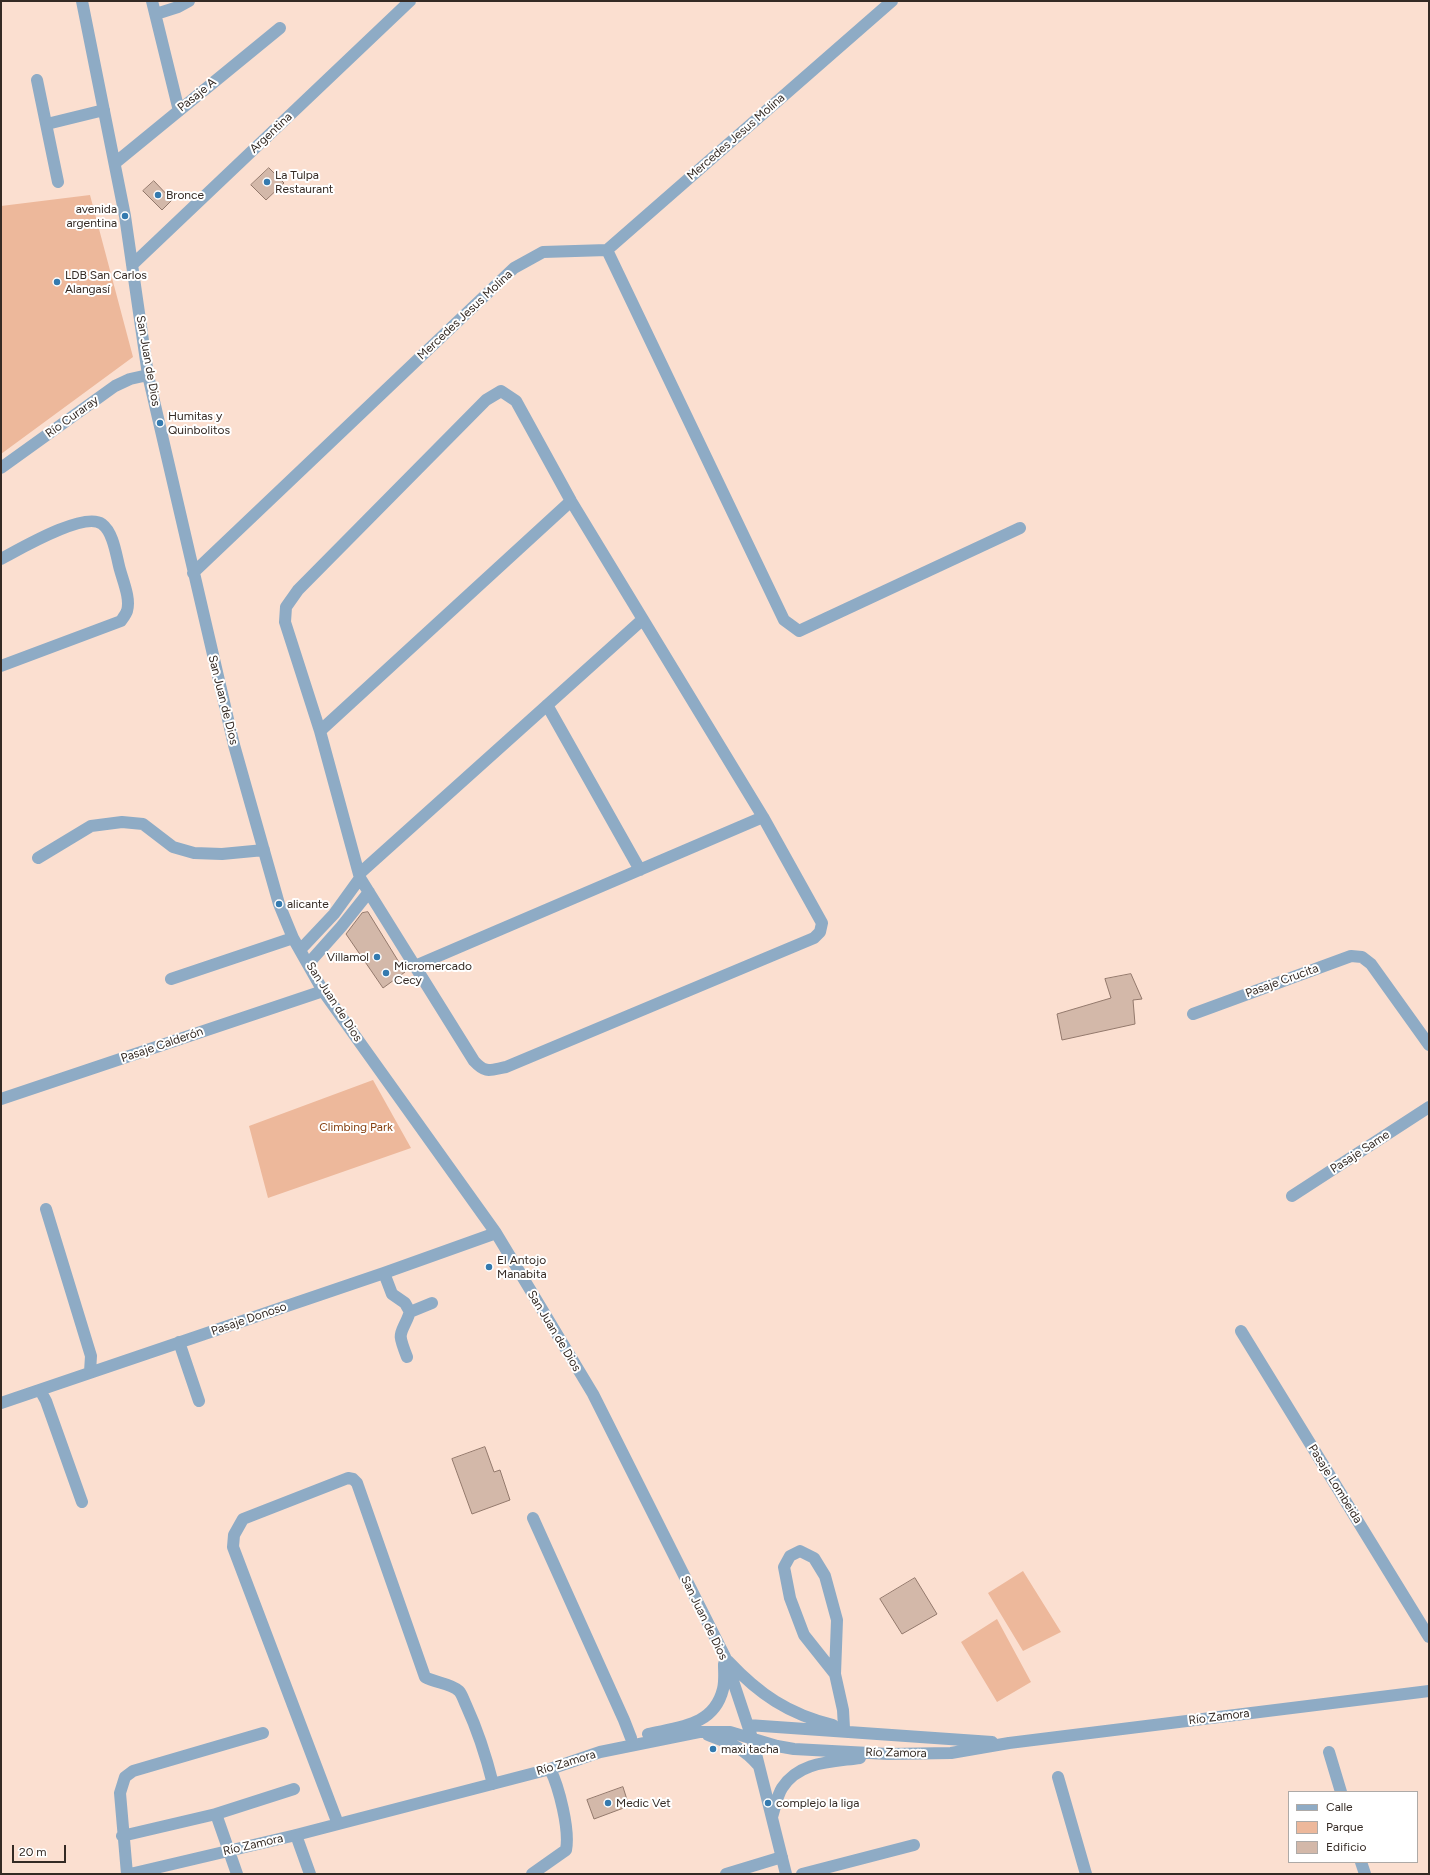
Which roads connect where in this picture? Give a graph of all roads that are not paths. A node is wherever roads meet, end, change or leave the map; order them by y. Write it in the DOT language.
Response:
graph roads {
  1 [pos="82,1"];
  2 [pos="152,1"];
  3 [pos="189,1"];
  4 [pos="410,1"];
  5 [pos="892,1"];
  6 [pos="156,14"];
  7 [pos="280,28"];
  8 [pos="37,80"];
  9 [pos="104,110"];
  10 [pos="179,111"];
  11 [pos="47,124"];
  12 [pos="115,163"];
  13 [pos="58,182"];
  14 [pos="607,250"];
  15 [pos="132,264"];
  16 [pos="148,375"];
  17 [pos="1,468"];
  18 [pos="571,501"];
  19 [pos="1020,528"];
  20 [pos="1,559"];
  21 [pos="193,573"];
  22 [pos="642,620"];
  23 [pos="1,666"];
  24 [pos="547,705"];
  25 [pos="320,731"];
  26 [pos="763,817"];
  27 [pos="264,850"];
  28 [pos="38,858"];
  29 [pos="640,870"];
  30 [pos="360,876"];
  31 [pos="369,892"];
  32 [pos="293,938"];
  33 [pos="301,949"];
  34 [pos="308,964"];
  35 [pos="415,966"];
  36 [pos="171,979"];
  37 [pos="323,991"];
  38 [pos="1193,1014"];
  39 [pos="1429,1046"];
  40 [pos="1,1099"];
  41 [pos="1429,1107"];
  42 [pos="1292,1196"];
  43 [pos="46,1209"];
  44 [pos="496,1233"];
  45 [pos="384,1273"];
  46 [pos="432,1303"];
  47 [pos="410,1312"];
  48 [pos="1241,1331"];
  49 [pos="180,1342"];
  50 [pos="407,1357"];
  51 [pos="90,1372"];
  52 [pos="40,1390"];
  53 [pos="199,1402"];
  54 [pos="1,1403"];
  55 [pos="82,1502"];
  56 [pos="533,1518"];
  57 [pos="1429,1637"];
  58 [pos="725,1657"];
  59 [pos="835,1674"];
  60 [pos="1429,1692"];
  61 [pos="748,1725"];
  62 [pos="844,1728"];
  63 [pos="699,1732"];
  64 [pos="865,1732"];
  65 [pos="263,1733"];
  66 [pos="630,1738"];
  67 [pos="752,1738"];
  68 [pos="1009,1743"];
  69 [pos="600,1752"];
  70 [pos="1329,1752"];
  71 [pos="888,1754"];
  72 [pos="760,1768"];
  73 [pos="550,1769"];
  74 [pos="1058,1778"];
  75 [pos="493,1784"];
  76 [pos="294,1789"];
  77 [pos="1341,1791"];
  78 [pos="216,1814"];
  79 [pos="772,1817"];
  80 [pos="338,1824"];
  81 [pos="296,1835"];
  82 [pos="122,1836"];
  83 [pos="914,1845"];
  84 [pos="230,1851"];
  85 [pos="782,1858"];
  86 [pos="1361,1863"];
  87 [pos="127,1874"];
  88 [pos="130,1874"];
  89 [pos="237,1874"];
  90 [pos="310,1874"];
  91 [pos="532,1874"];
  92 [pos="726,1874"];
  93 [pos="786,1874"];
  94 [pos="802,1874"];
  95 [pos="1086,1874"];
  96 [pos="1365,1874"];
  1 -- 9 [label="street, San Juan de Dios"];
  2 -- 6 [label="street"];
  3 -- 6 [label="street"];
  4 -- 15 [label="street, Argentina"];
  5 -- 14 [label="street, Mercedes Jesus Molina"];
  6 -- 10 [label="street"];
  7 -- 10 [label="street, Pasaje A"];
  8 -- 11 [label="street"];
  9 -- 11 [label="street"];
  9 -- 12 [label="street, San Juan de Dios"];
  10 -- 12 [label="street, Pasaje A"];
  11 -- 13 [label="street"];
  12 -- 15 [label="street, San Juan de Dios"];
  14 -- 19 [label="street"];
  14 -- 21 [label="street, Mercedes Jesus Molina"];
  15 -- 16 [label="street, San Juan de Dios"];
  16 -- 17 [label="street, Río Curaray"];
  16 -- 21 [label="street, San Juan de Dios"];
  18 -- 22 [label="street"];
  18 -- 25 [label="street"];
  18 -- 25 [label="street"];
  20 -- 23 [label="street"];
  21 -- 27 [label="street, San Juan de Dios"];
  22 -- 24 [label="street"];
  22 -- 26 [label="street"];
  24 -- 29 [label="street"];
  24 -- 30 [label="street"];
  25 -- 30 [label="street"];
  26 -- 29 [label="street"];
  26 -- 35 [label="street"];
  27 -- 28 [label="street"];
  27 -- 32 [label="street, San Juan de Dios"];
  29 -- 35 [label="street"];
  30 -- 31 [label="street"];
  30 -- 33 [label="street"];
  31 -- 34 [label="street"];
  31 -- 35 [label="street"];
  32 -- 33 [label="street, San Juan de Dios"];
  32 -- 36 [label="street"];
  33 -- 34 [label="street, San Juan de Dios"];
  34 -- 37 [label="street, San Juan de Dios"];
  37 -- 40 [label="street, Pasaje Calderón"];
  37 -- 44 [label="street, San Juan de Dios"];
  38 -- 39 [label="street, Pasaje Crucita"];
  41 -- 42 [label="street, Pasaje Same"];
  43 -- 51 [label="street"];
  44 -- 45 [label="street, Pasaje Donoso"];
  44 -- 58 [label="street, San Juan de Dios"];
  45 -- 47 [label="street"];
  45 -- 49 [label="street, Pasaje Donoso"];
  46 -- 47 [label="street"];
  47 -- 50 [label="street"];
  48 -- 57 [label="street, Pasaje Lombeida"];
  49 -- 51 [label="street, Pasaje Donoso"];
  49 -- 53 [label="street"];
  51 -- 52 [label="street, Pasaje Donoso"];
  52 -- 54 [label="street, Pasaje Donoso"];
  52 -- 55 [label="street"];
  56 -- 66 [label="street"];
  58 -- 61 [label="street, San Juan de Dios"];
  58 -- 62 [label="street"];
  58 -- 66 [label="street"];
  59 -- 59 [label="street"];
  59 -- 62 [label="street"];
  60 -- 68 [label="street, Río Zamora"];
  61 -- 64 [label="street, Río Zamora"];
  61 -- 67 [label="street, San Juan de Dios"];
  62 -- 64 [label="street"];
  63 -- 67 [label="street, Río Zamora"];
  63 -- 69 [label="street, Río Zamora"];
  63 -- 72 [label="street"];
  64 -- 68 [label="street, Río Zamora"];
  65 -- 82 [label="street"];
  66 -- 69 [label="street"];
  67 -- 71 [label="street, Río Zamora"];
  67 -- 72 [label="street, San Juan de Dios"];
  68 -- 71 [label="street, Río Zamora"];
  69 -- 73 [label="street, Río Zamora"];
  70 -- 77 [label="street"];
  71 -- 79 [label="street"];
  72 -- 79 [label="street, San Juan de Dios"];
  73 -- 75 [label="street, Río Zamora"];
  73 -- 91 [label="street"];
  74 -- 95 [label="street"];
  75 -- 80 [label="street, Río Zamora"];
  75 -- 80 [label="street"];
  76 -- 78 [label="street"];
  78 -- 82 [label="street"];
  78 -- 84 [label="street"];
  79 -- 85 [label="street, San Juan de Dios"];
  80 -- 81 [label="street, Río Zamora"];
  81 -- 84 [label="street, Río Zamora"];
  81 -- 90 [label="street"];
  82 -- 87 [label="street"];
  83 -- 94 [label="street"];
  84 -- 88 [label="street, Río Zamora"];
  84 -- 89 [label="street"];
  85 -- 92 [label="street"];
  85 -- 93 [label="street, San Juan de Dios"];
  86 -- 96 [label="street"];
}
